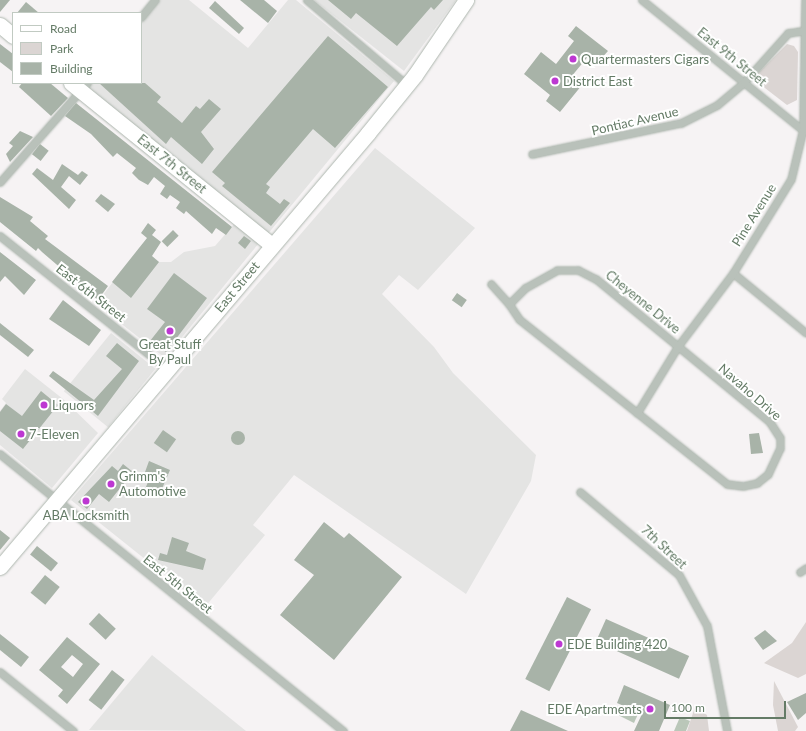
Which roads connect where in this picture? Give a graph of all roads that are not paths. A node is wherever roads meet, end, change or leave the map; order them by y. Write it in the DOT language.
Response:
graph roads {
  1 [pos="155,0"];
  2 [pos="307,0"];
  3 [pos="466,0"];
  4 [pos="642,0"];
  5 [pos="804,0"];
  6 [pos="142,17"];
  7 [pos="0,25"];
  8 [pos="806,30"];
  9 [pos="12,35"];
  10 [pos="744,82"];
  11 [pos="407,85"];
  12 [pos="79,86"];
  13 [pos="804,132"];
  14 [pos="532,154"];
  15 [pos="0,182"];
  16 [pos="0,236"];
  17 [pos="272,245"];
  18 [pos="733,273"];
  19 [pos="491,284"];
  20 [pos="509,304"];
  21 [pos="806,334"];
  22 [pos="678,346"];
  23 [pos="167,369"];
  24 [pos="637,413"];
  25 [pos="0,454"];
  26 [pos="580,492"];
  27 [pos="56,500"];
  28 [pos="0,567"];
  29 [pos="0,672"];
  30 [pos="73,731"];
  31 [pos="343,731"];
  32 [pos="728,731"];
  1 -- 6 [label="street"];
  2 -- 11 [label="street"];
  3 -- 11 [label="main road, East Street"];
  4 -- 10 [label="street, East 9th Street"];
  5 -- 8 [label="street, Pine Avenue"];
  7 -- 9 [label="main road"];
  8 -- 10 [label="street, Pontiac Avenue"];
  8 -- 13 [label="street, Pine Avenue"];
  10 -- 13 [label="street, East 9th Street"];
  10 -- 14 [label="street, Pontiac Avenue"];
  11 -- 17 [label="main road, East Street"];
  12 -- 15 [label="street"];
  12 -- 17 [label="main road, East 7th Street"];
  13 -- 18 [label="street, Pine Avenue"];
  16 -- 23 [label="street, East 6th Street"];
  17 -- 23 [label="main road, East Street"];
  18 -- 21 [label="street"];
  18 -- 22 [label="street, Pine Avenue"];
  19 -- 20 [label="street"];
  20 -- 22 [label="street, Cheyenne Drive"];
  20 -- 24 [label="street"];
  22 -- 24 [label="street, Pine Avenue"];
  22 -- 24 [label="street, Navaho Drive"];
  23 -- 27 [label="main road, East Street"];
  25 -- 27 [label="street, East 5th Street"];
  26 -- 32 [label="street, 7th Street"];
  27 -- 28 [label="main road, East Street"];
  27 -- 31 [label="street, East 5th Street"];
  29 -- 30 [label="street"];
}
